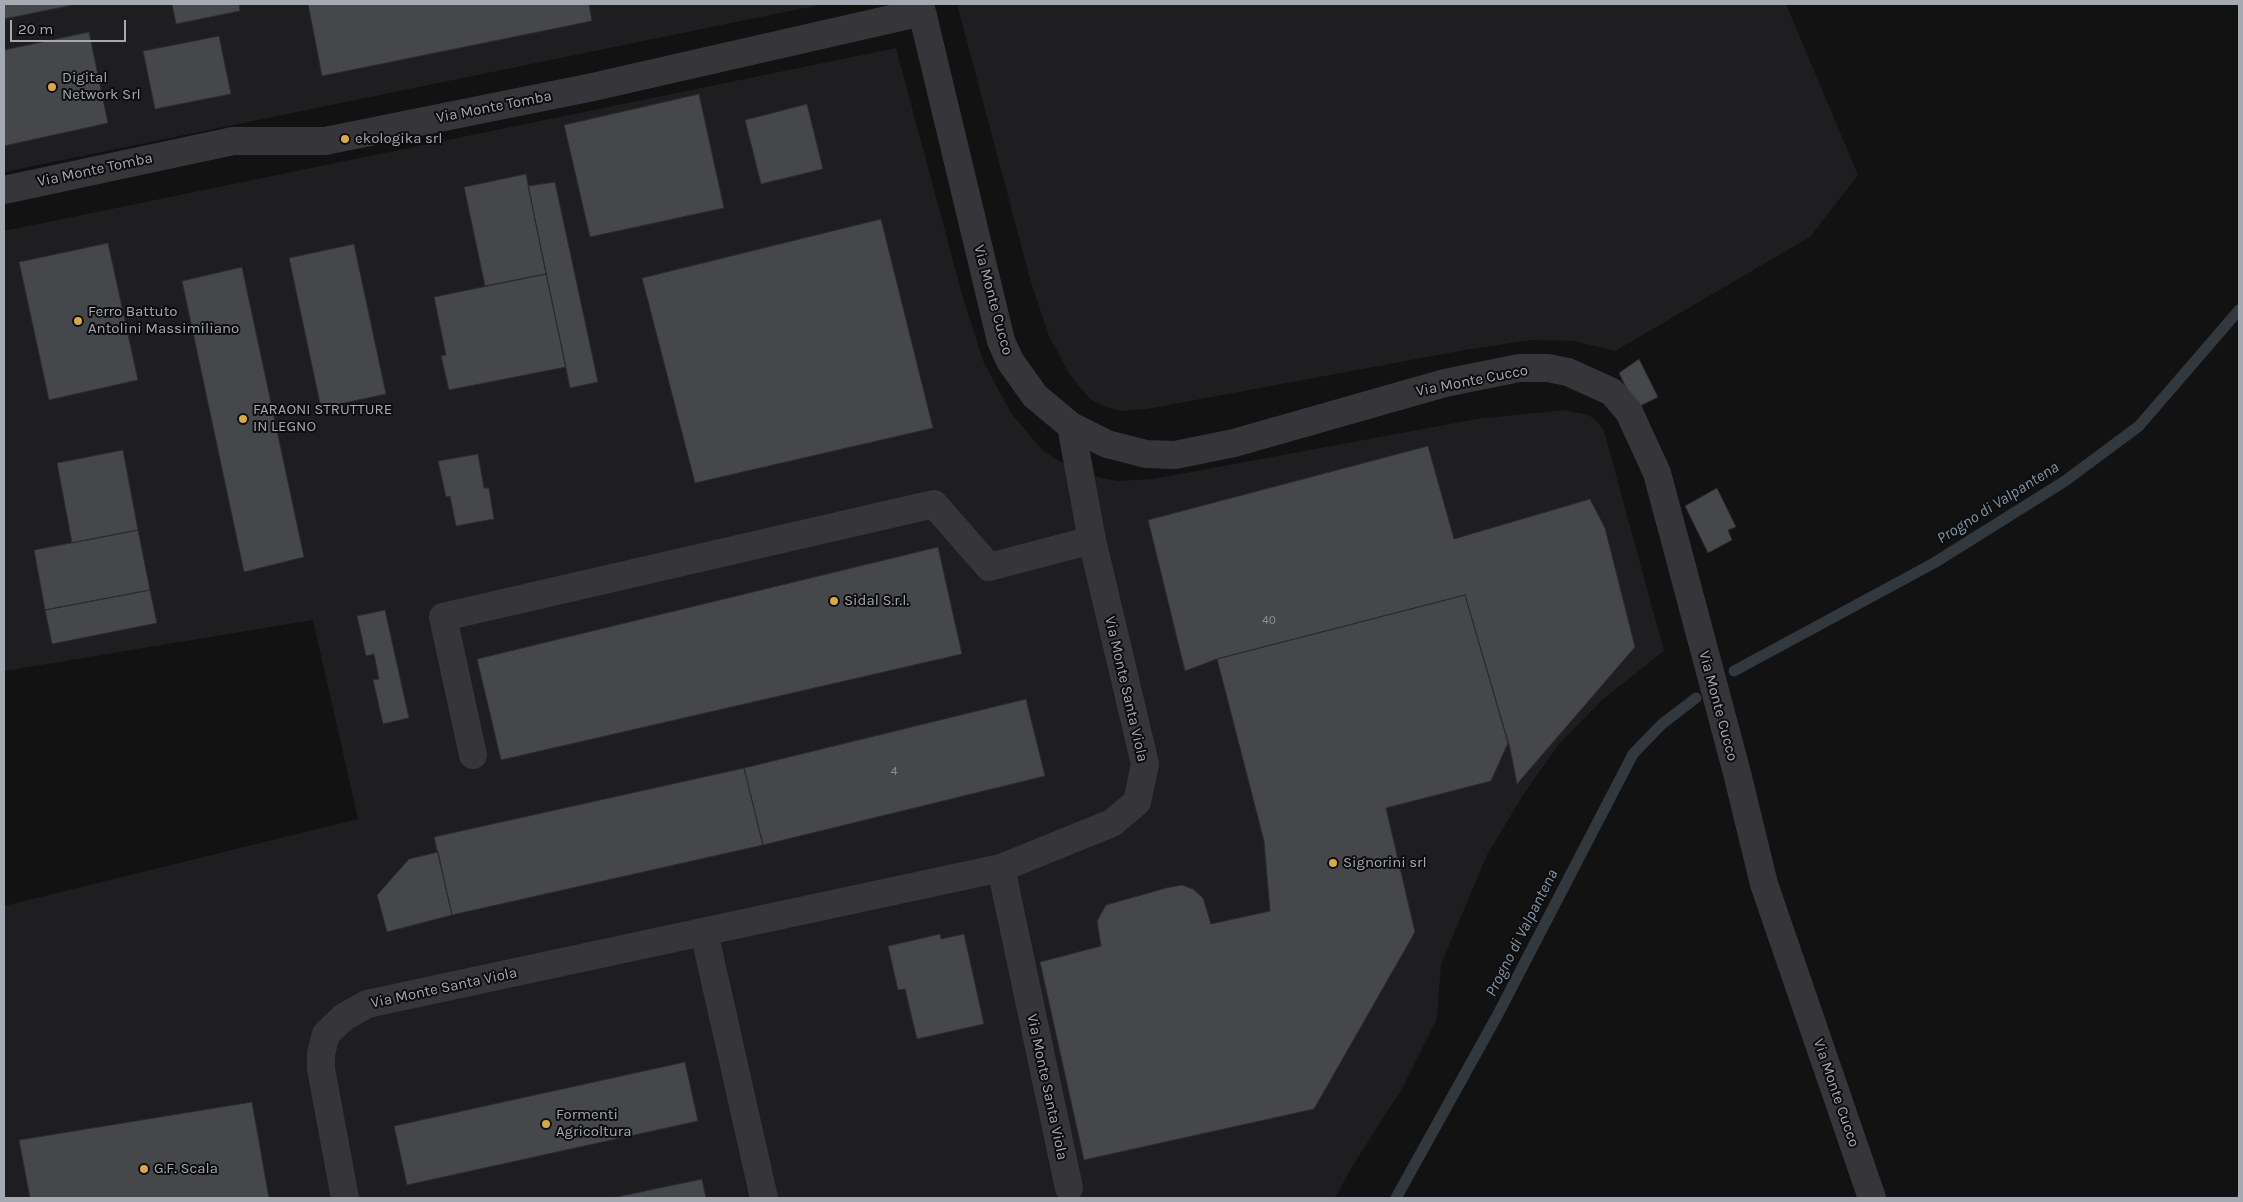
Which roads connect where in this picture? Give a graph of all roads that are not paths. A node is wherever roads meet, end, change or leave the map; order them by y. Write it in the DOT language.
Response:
graph roads {
  1 [pos="919,8"];
  2 [pos="4,190"];
  3 [pos="1071,426"];
  4 [pos="1092,540"];
  5 [pos="474,754"];
  6 [pos="1001,868"];
  7 [pos="704,932"];
  8 [pos="1069,1188"];
  9 [pos="345,1198"];
  10 [pos="764,1198"];
  11 [pos="1872,1198"];
  1 -- 2 [label="street, Via Monte Tomba"];
  1 -- 3 [label="street, Via Monte Cucco"];
  3 -- 4 [label="street, Via Monte Santa Viola"];
  3 -- 11 [label="street, Via Monte Cucco"];
  4 -- 5 [label="street"];
  4 -- 6 [label="street, Via Monte Santa Viola"];
  6 -- 7 [label="street, Via Monte Santa Viola"];
  6 -- 8 [label="street, Via Monte Santa Viola"];
  7 -- 9 [label="street, Via Monte Santa Viola"];
  7 -- 10 [label="street"];
}
